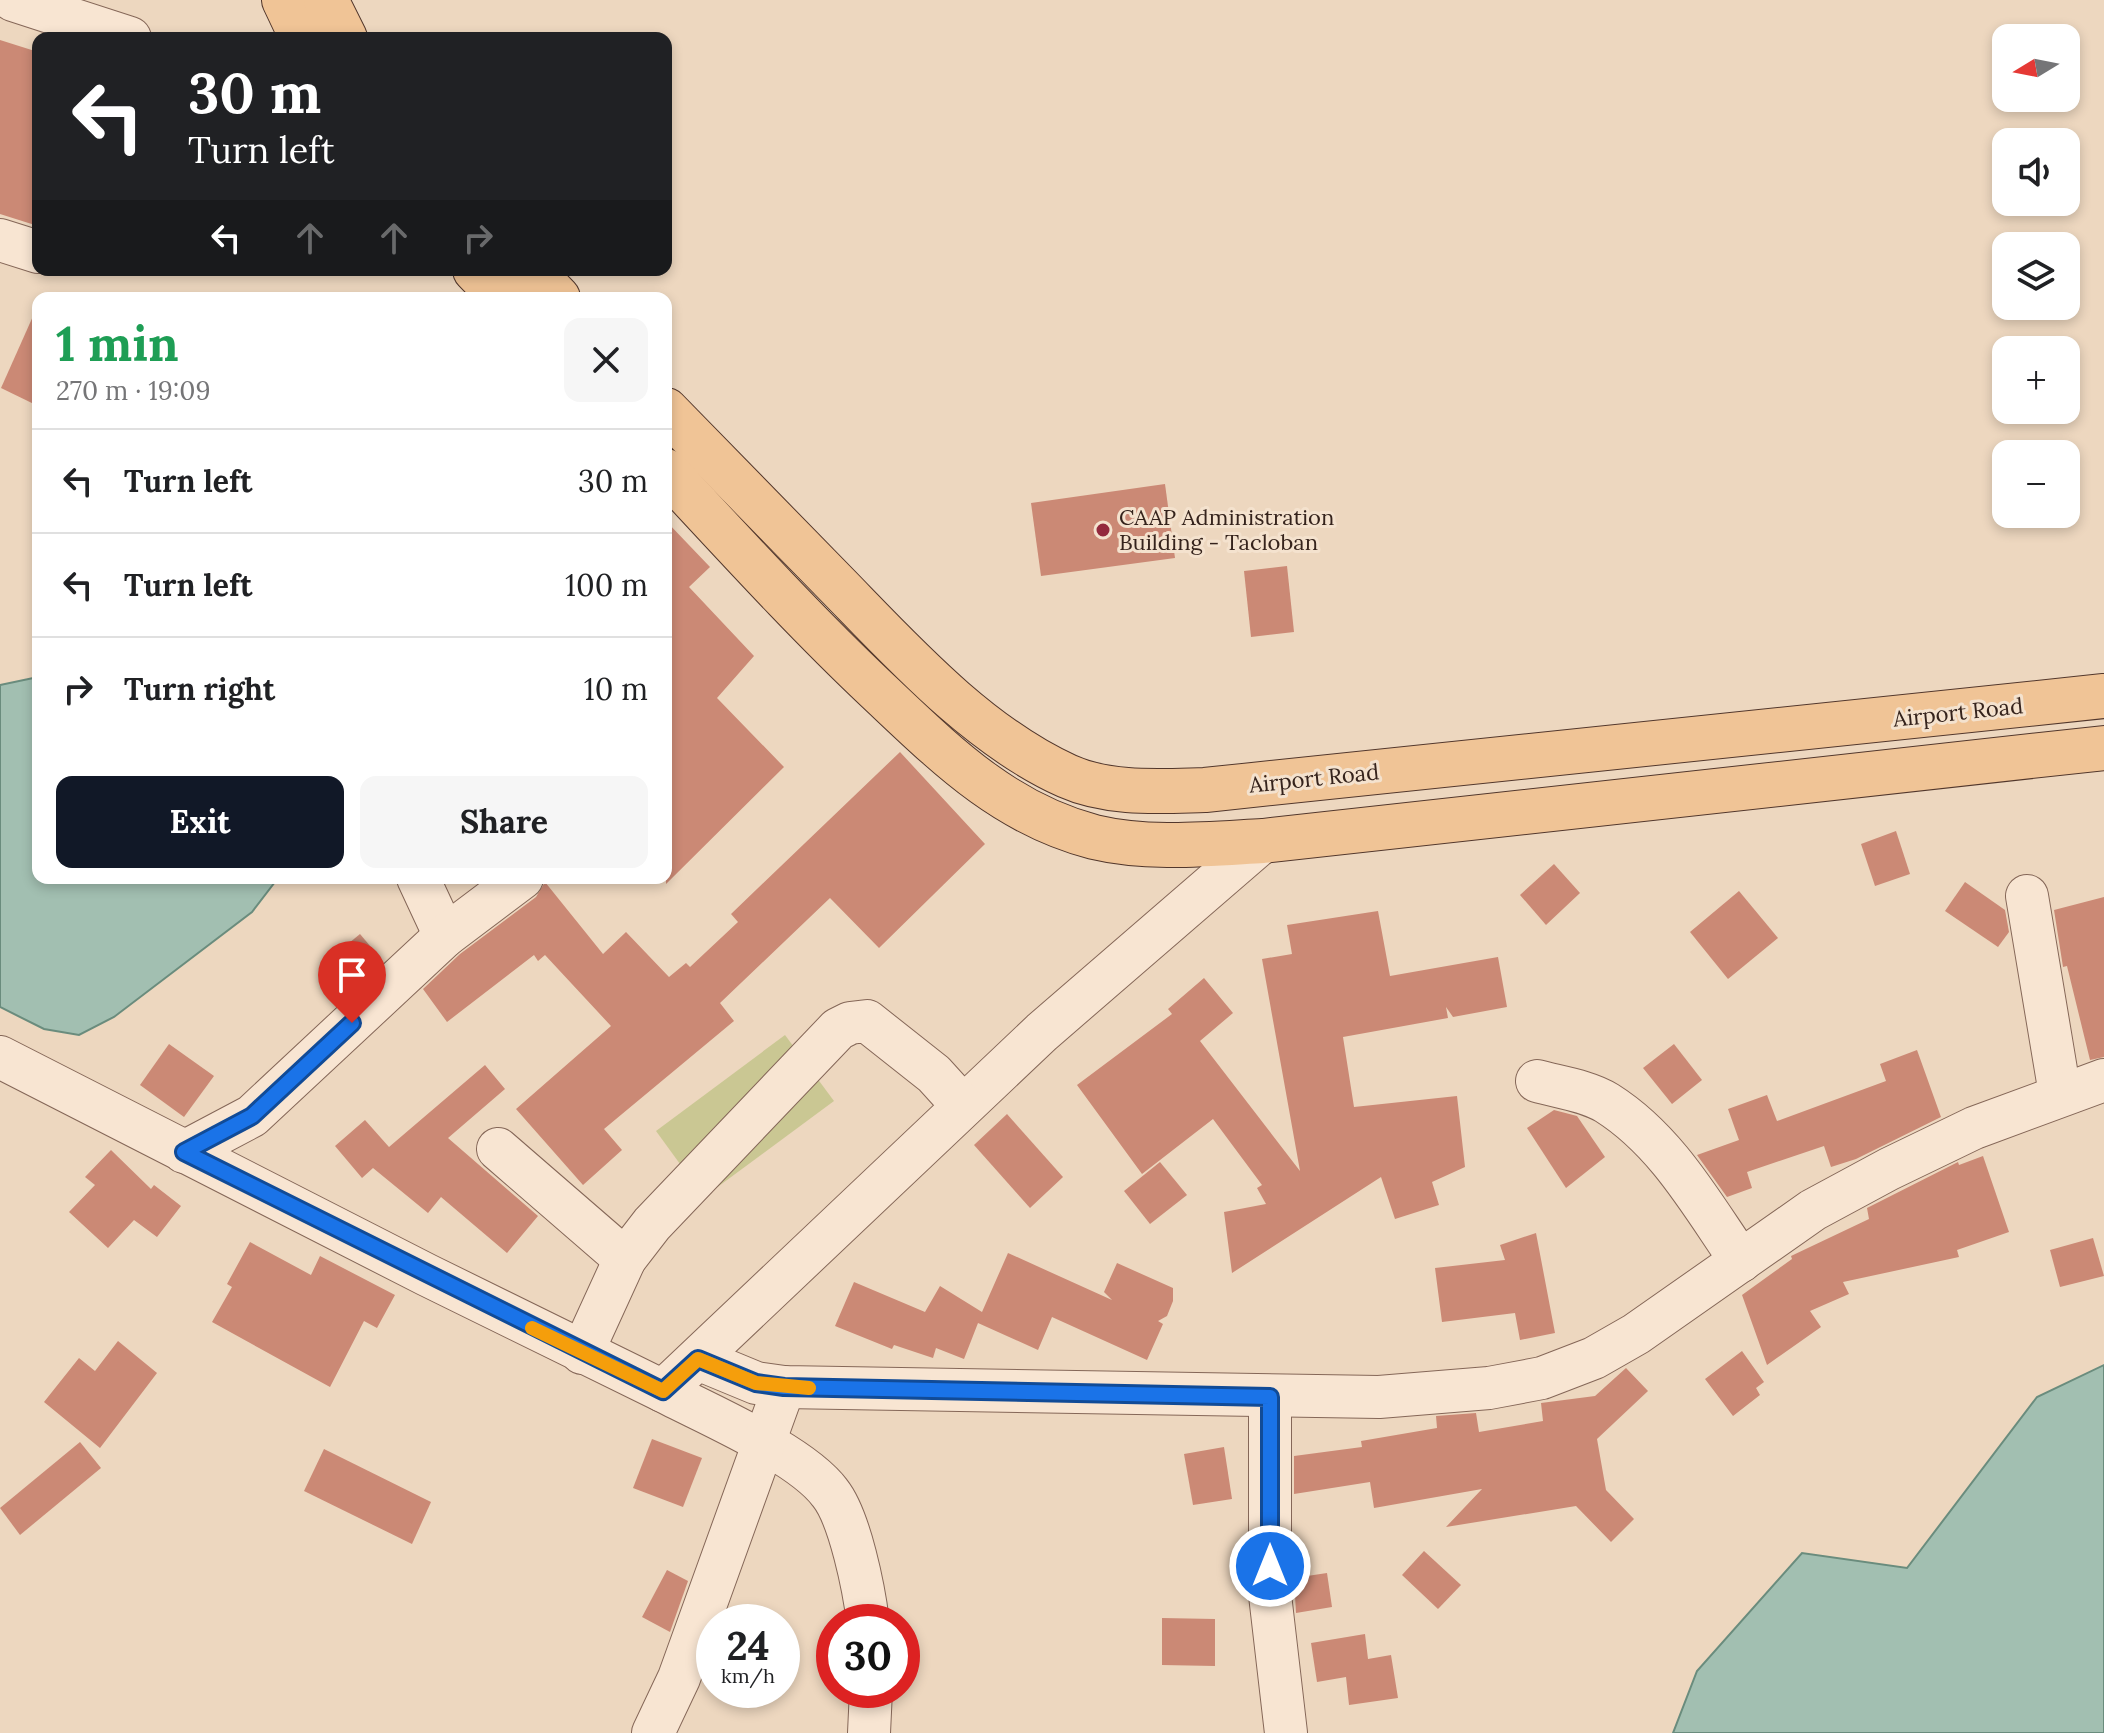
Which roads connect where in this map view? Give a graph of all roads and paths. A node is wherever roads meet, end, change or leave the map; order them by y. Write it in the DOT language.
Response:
graph roads {
  1 [pos="13,0"];
  2 [pos="284,0"];
  3 [pos="326,0"];
  4 [pos="112,32"];
  5 [pos="299,32"];
  6 [pos="342,32"];
  7 [pos="0,240"];
  8 [pos="32,250"];
  9 [pos="481,276"];
  10 [pos="537,276"];
  11 [pos="496,292"];
  12 [pos="552,292"];
  13 [pos="672,416"];
  14 [pos="672,477"];
  15 [pos="2104,696"];
  16 [pos="2104,748"];
  17 [pos="1258,784"];
  18 [pos="1104,787"];
  19 [pos="1096,837"];
  20 [pos="1263,841"];
  21 [pos="421,884"];
  22 [pos="514,884"];
  23 [pos="2027,896"];
  24 [pos="445,936"];
  25 [pos="0,1057"];
  26 [pos="2104,1080"];
  27 [pos="1537,1081"];
  28 [pos="2060,1094"];
  29 [pos="963,1106"];
  30 [pos="498,1149"];
  31 [pos="184,1152"];
  32 [pos="625,1259"];
  33 [pos="1741,1261"];
  34 [pos="582,1353"];
  35 [pos="698,1359"];
  36 [pos="784,1387"];
  37 [pos="663,1391"];
  38 [pos="1270,1397"];
  39 [pos="764,1445"];
  40 [pos="864,1604"];
  41 [pos="870,1708"];
  42 [pos="653,1733"];
  43 [pos="869,1733"];
  44 [pos="1286,1733"];
  1 -- 4 [label="street"];
  2 -- 5 [label="main road"];
  3 -- 6 [label="main road"];
  7 -- 8 [label="street"];
  9 -- 11 [label="main road"];
  10 -- 12 [label="main road"];
  13 -- 18 [label="main road, Airport Road"];
  14 -- 19 [label="main road"];
  15 -- 17 [label="main road, Airport Road"];
  16 -- 20 [label="main road"];
  17 -- 18 [label="main road, Airport Road"];
  17 -- 20 [label="main road"];
  18 -- 19 [label="main road"];
  19 -- 20 [label="main road"];
  20 -- 29 [label="street"];
  21 -- 24 [label="street"];
  22 -- 24 [label="street"];
  23 -- 28 [label="street"];
  24 -- 31 [label="street"];
  25 -- 31 [label="street"];
  26 -- 28 [label="street"];
  27 -- 33 [label="street"];
  28 -- 33 [label="street"];
  29 -- 32 [label="street"];
  29 -- 35 [label="street"];
  30 -- 32 [label="street"];
  31 -- 34 [label="street"];
  32 -- 34 [label="street"];
  33 -- 38 [label="street"];
  34 -- 37 [label="street"];
  35 -- 36 [label="street"];
  35 -- 37 [label="street"];
  36 -- 38 [label="street"];
  36 -- 39 [label="street"];
  37 -- 39 [label="street"];
  38 -- 44 [label="street"];
  39 -- 40 [label="street"];
  39 -- 42 [label="street"];
  41 -- 43 [label="street"];
}
